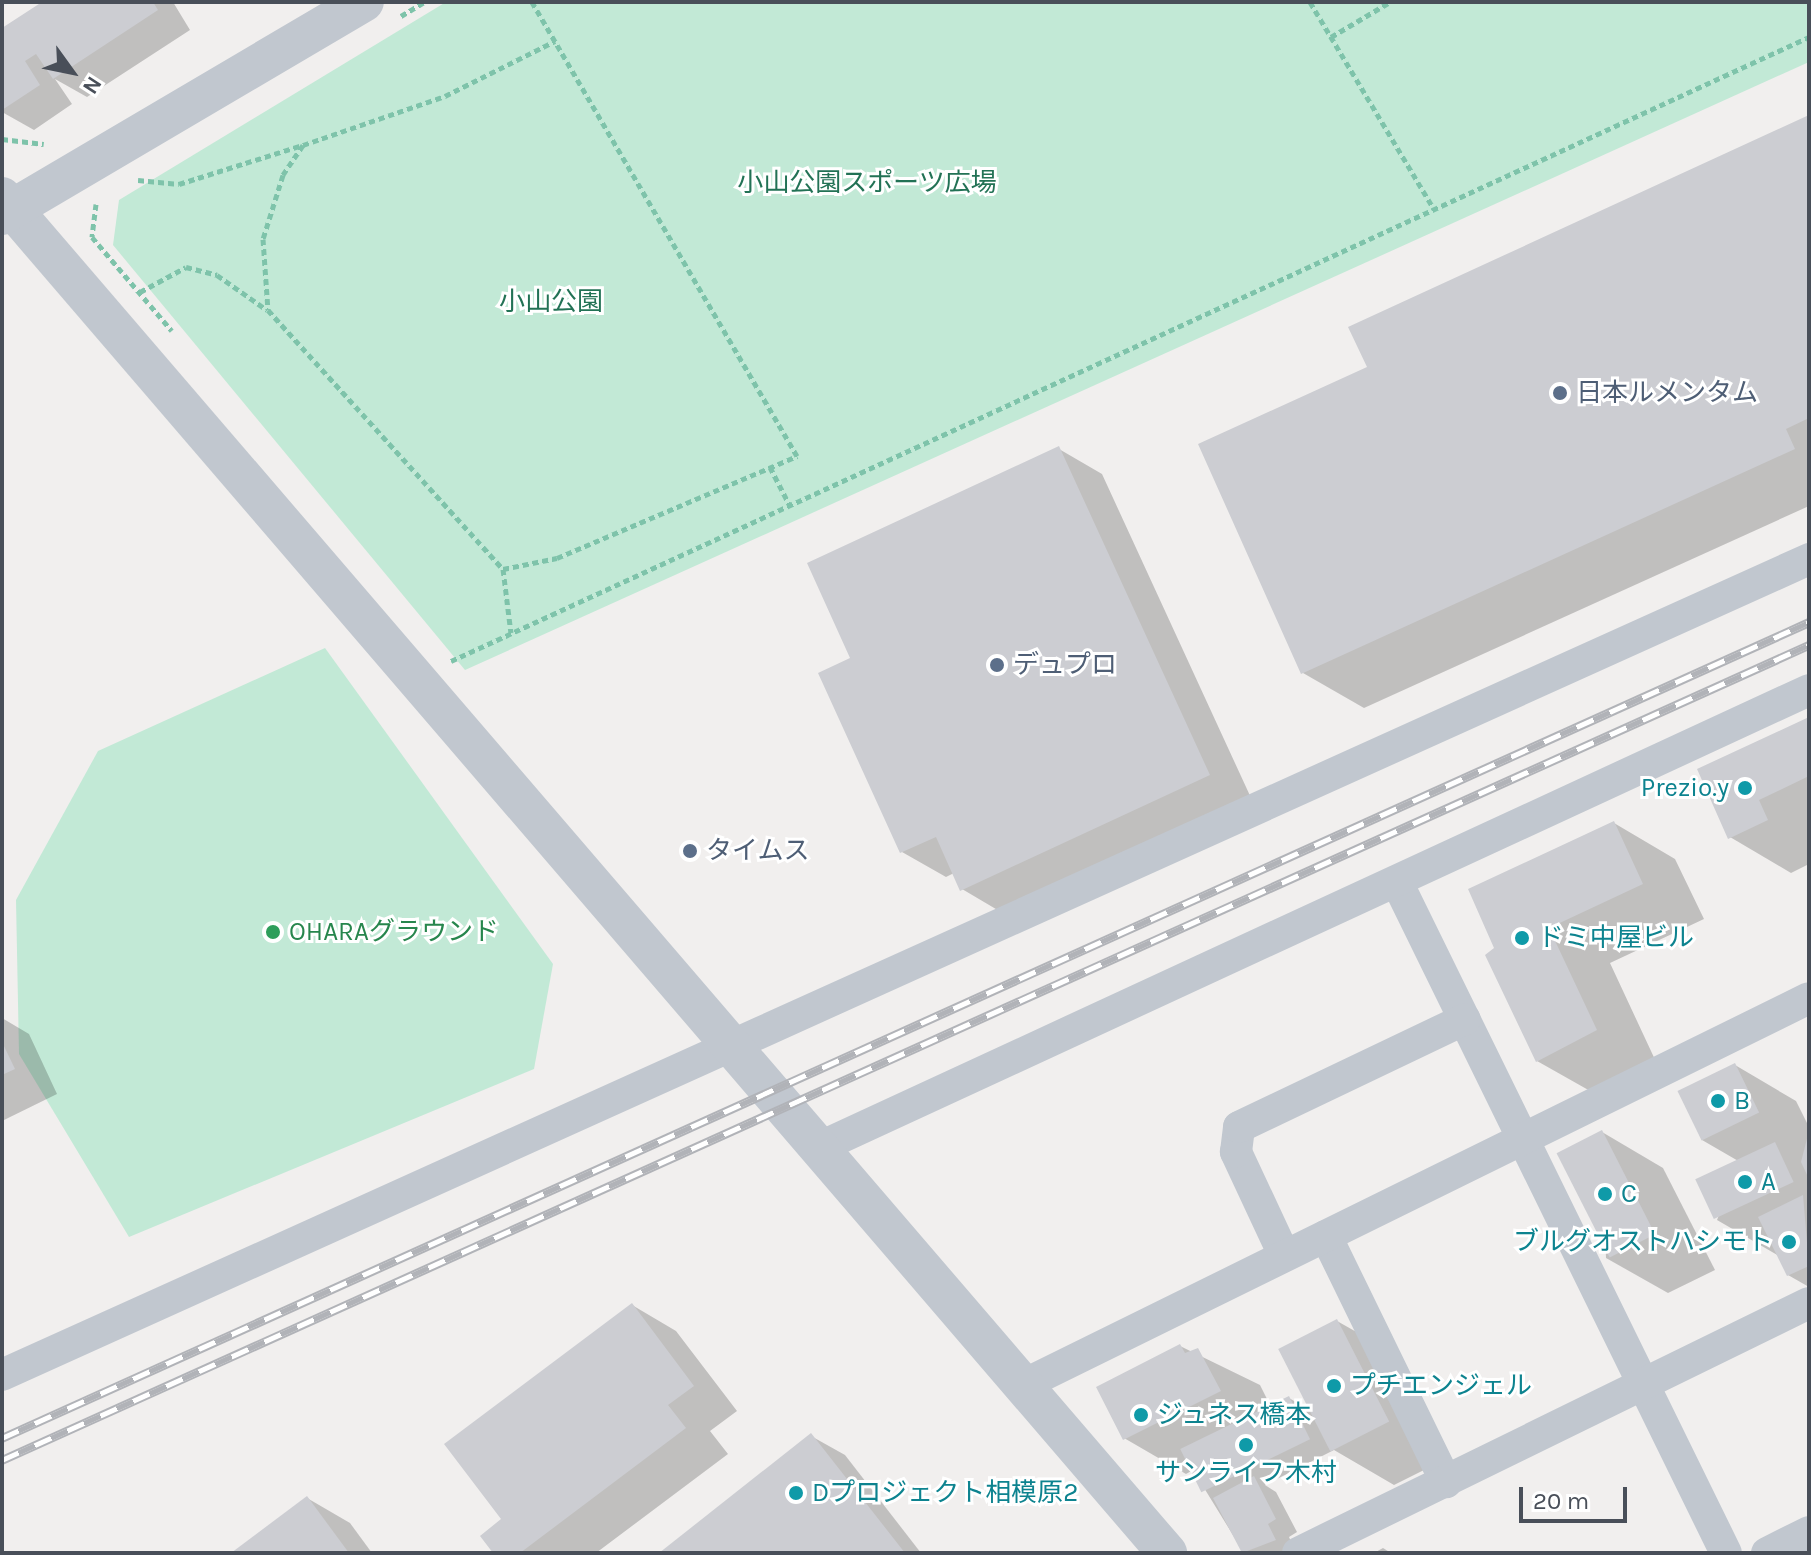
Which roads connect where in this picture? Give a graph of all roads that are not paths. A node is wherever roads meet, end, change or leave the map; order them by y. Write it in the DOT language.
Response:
graph roads {
  1 [pos="381,10"];
  2 [pos="6,206"];
  3 [pos="1809,559"];
  4 [pos="1809,690"];
  5 [pos="1397,882"];
  6 [pos="1809,998"];
  7 [pos="1465,1019"];
  8 [pos="729,1045"];
  9 [pos="1526,1137"];
  10 [pos="818,1148"];
  11 [pos="1326,1236"];
  12 [pos="1284,1255"];
  13 [pos="1809,1303"];
  14 [pos="2,1375"];
  15 [pos="1643,1384"];
  16 [pos="1021,1386"];
  17 [pos="1446,1482"];
  18 [pos="1809,1532"];
  19 [pos="1167,1553"];
  20 [pos="1298,1553"];
  21 [pos="1726,1553"];
  22 [pos="1767,1553"];
  1 -- 2 [label="street"];
  2 -- 8 [label="street"];
  3 -- 8 [label="street"];
  4 -- 5 [label="street"];
  5 -- 7 [label="street"];
  5 -- 10 [label="street"];
  6 -- 9 [label="street"];
  7 -- 9 [label="street"];
  7 -- 12 [label="street"];
  8 -- 10 [label="street"];
  8 -- 14 [label="street"];
  9 -- 11 [label="street"];
  9 -- 15 [label="street"];
  10 -- 16 [label="street"];
  11 -- 12 [label="street"];
  11 -- 17 [label="street"];
  12 -- 16 [label="street"];
  13 -- 15 [label="street"];
  15 -- 17 [label="street"];
  15 -- 21 [label="street"];
  16 -- 19 [label="street"];
  17 -- 20 [label="street"];
  18 -- 22 [label="street"];
}
